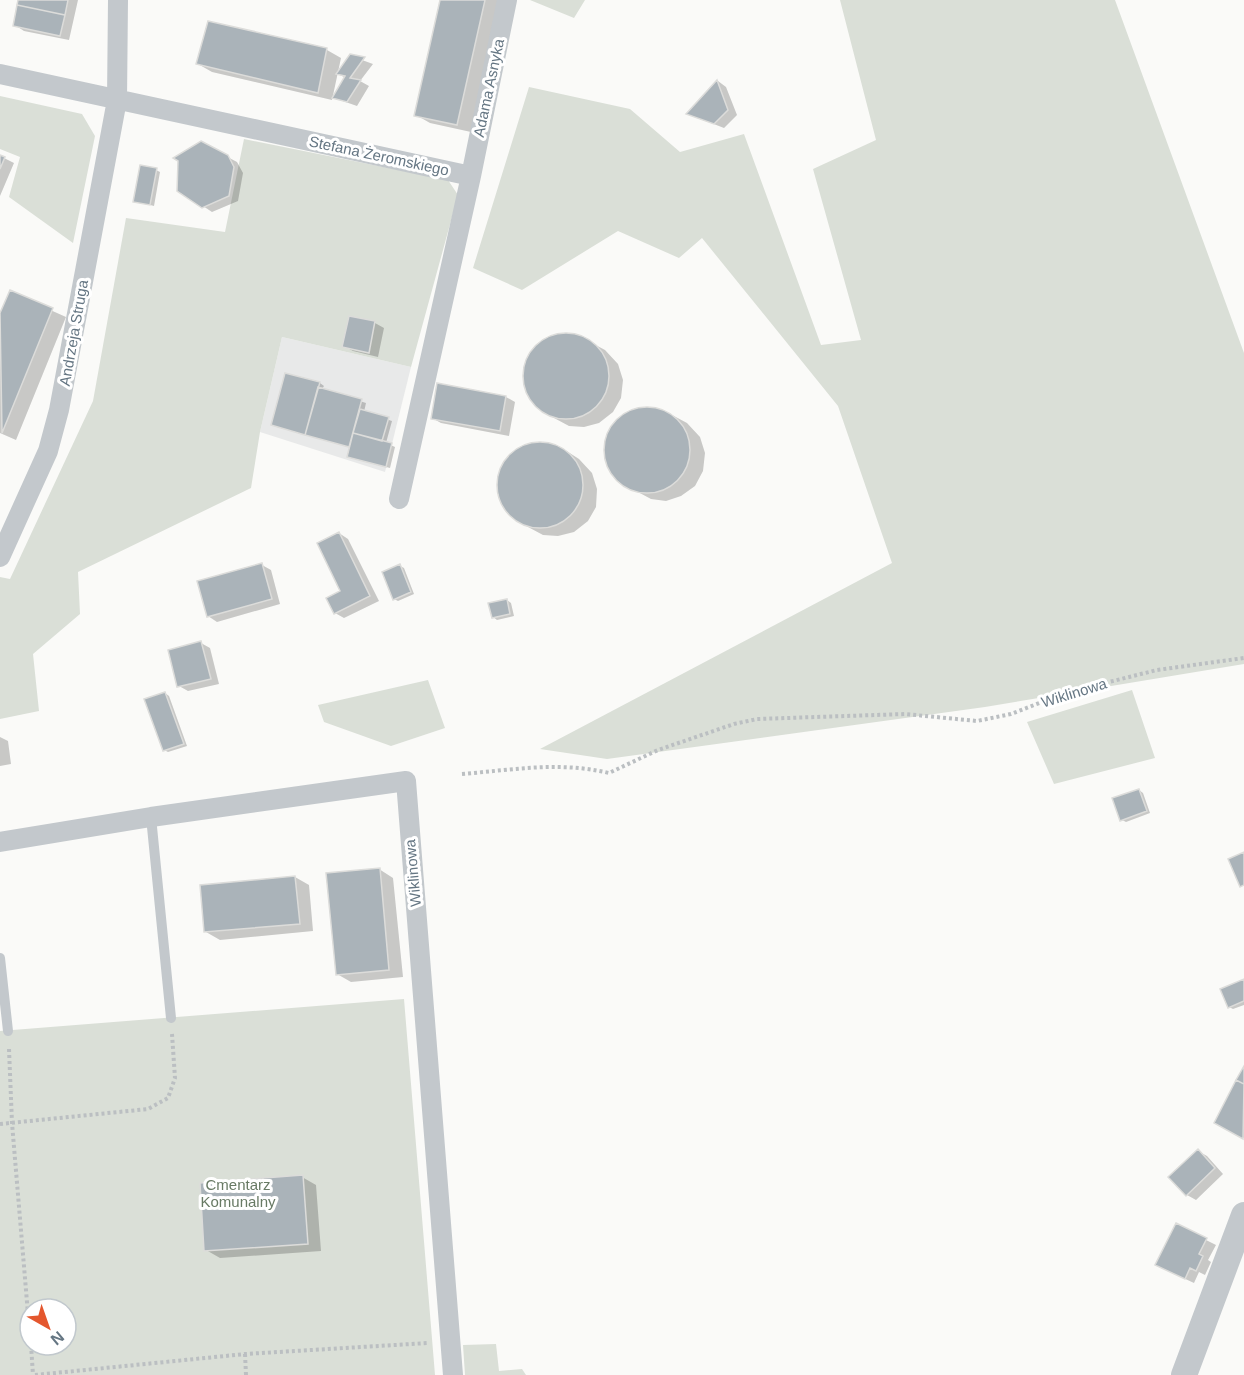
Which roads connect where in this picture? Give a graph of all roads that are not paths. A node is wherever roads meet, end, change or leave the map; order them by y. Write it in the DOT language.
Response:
graph roads {
  1 [pos="118,0"];
  2 [pos="507,0"];
  3 [pos="0,74"];
  4 [pos="117,100"];
  5 [pos="471,176"];
  6 [pos="399,499"];
  7 [pos="0,557"];
  8 [pos="151,817"];
  9 [pos="0,843"];
  10 [pos="0,958"];
  11 [pos="171,1018"];
  12 [pos="8,1031"];
  13 [pos="1244,1215"];
  14 [pos="453,1375"];
  15 [pos="1184,1375"];
  1 -- 4 [label="street, Andrzeja Struga"];
  2 -- 5 [label="street, Adama Asnyka"];
  3 -- 4 [label="street, Stefana Żeromskiego"];
  4 -- 5 [label="street, Stefana Żeromskiego"];
  4 -- 7 [label="street, Andrzeja Struga"];
  5 -- 6 [label="street"];
  8 -- 9 [label="street, Wiklinowa"];
  8 -- 11 [label="lane"];
  8 -- 14 [label="street, Wiklinowa"];
  10 -- 12 [label="lane"];
  13 -- 15 [label="street"];
}
